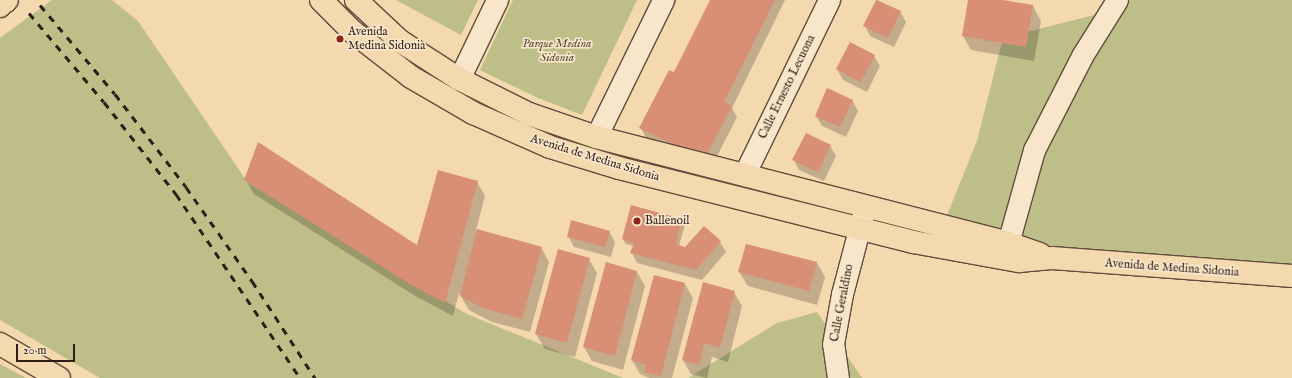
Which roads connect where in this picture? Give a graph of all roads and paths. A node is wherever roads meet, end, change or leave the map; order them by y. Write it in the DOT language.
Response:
graph roads {
  1 [pos="7,0"];
  2 [pos="321,0"];
  3 [pos="356,0"];
  4 [pos="497,0"];
  5 [pos="663,0"];
  6 [pos="829,0"];
  7 [pos="1117,0"];
  8 [pos="0,6"];
  9 [pos="459,79"];
  10 [pos="596,137"];
  11 [pos="744,175"];
  12 [pos="865,206"];
  13 [pos="859,228"];
  14 [pos="1008,243"];
  15 [pos="1052,258"];
  16 [pos="1292,276"];
  17 [pos="0,344"];
  18 [pos="59,378"];
  19 [pos="838,378"];
  1 -- 8 [label="main road"];
  2 -- 13 [label="main road, Avenida de Medina Sidonia"];
  3 -- 9 [label="main road, Avenida de Medina Sidonia"];
  4 -- 9 [label="street"];
  5 -- 10 [label="street"];
  6 -- 11 [label="street, Calle Ernesto Lecuona"];
  7 -- 14 [label="street"];
  9 -- 10 [label="main road, Avenida de Medina Sidonia"];
  10 -- 11 [label="main road, Avenida de Medina Sidonia"];
  11 -- 12 [label="main road, Avenida de Medina Sidonia"];
  12 -- 13 [label="street"];
  12 -- 14 [label="main road, Avenida de Medina Sidonia"];
  13 -- 15 [label="main road, Avenida de Medina Sidonia"];
  13 -- 19 [label="street, Calle Geraldino"];
  14 -- 15 [label="main road, Avenida de Medina Sidonia"];
  15 -- 16 [label="main road, Avenida de Medina Sidonia"];
  17 -- 18 [label="main road"];
}
